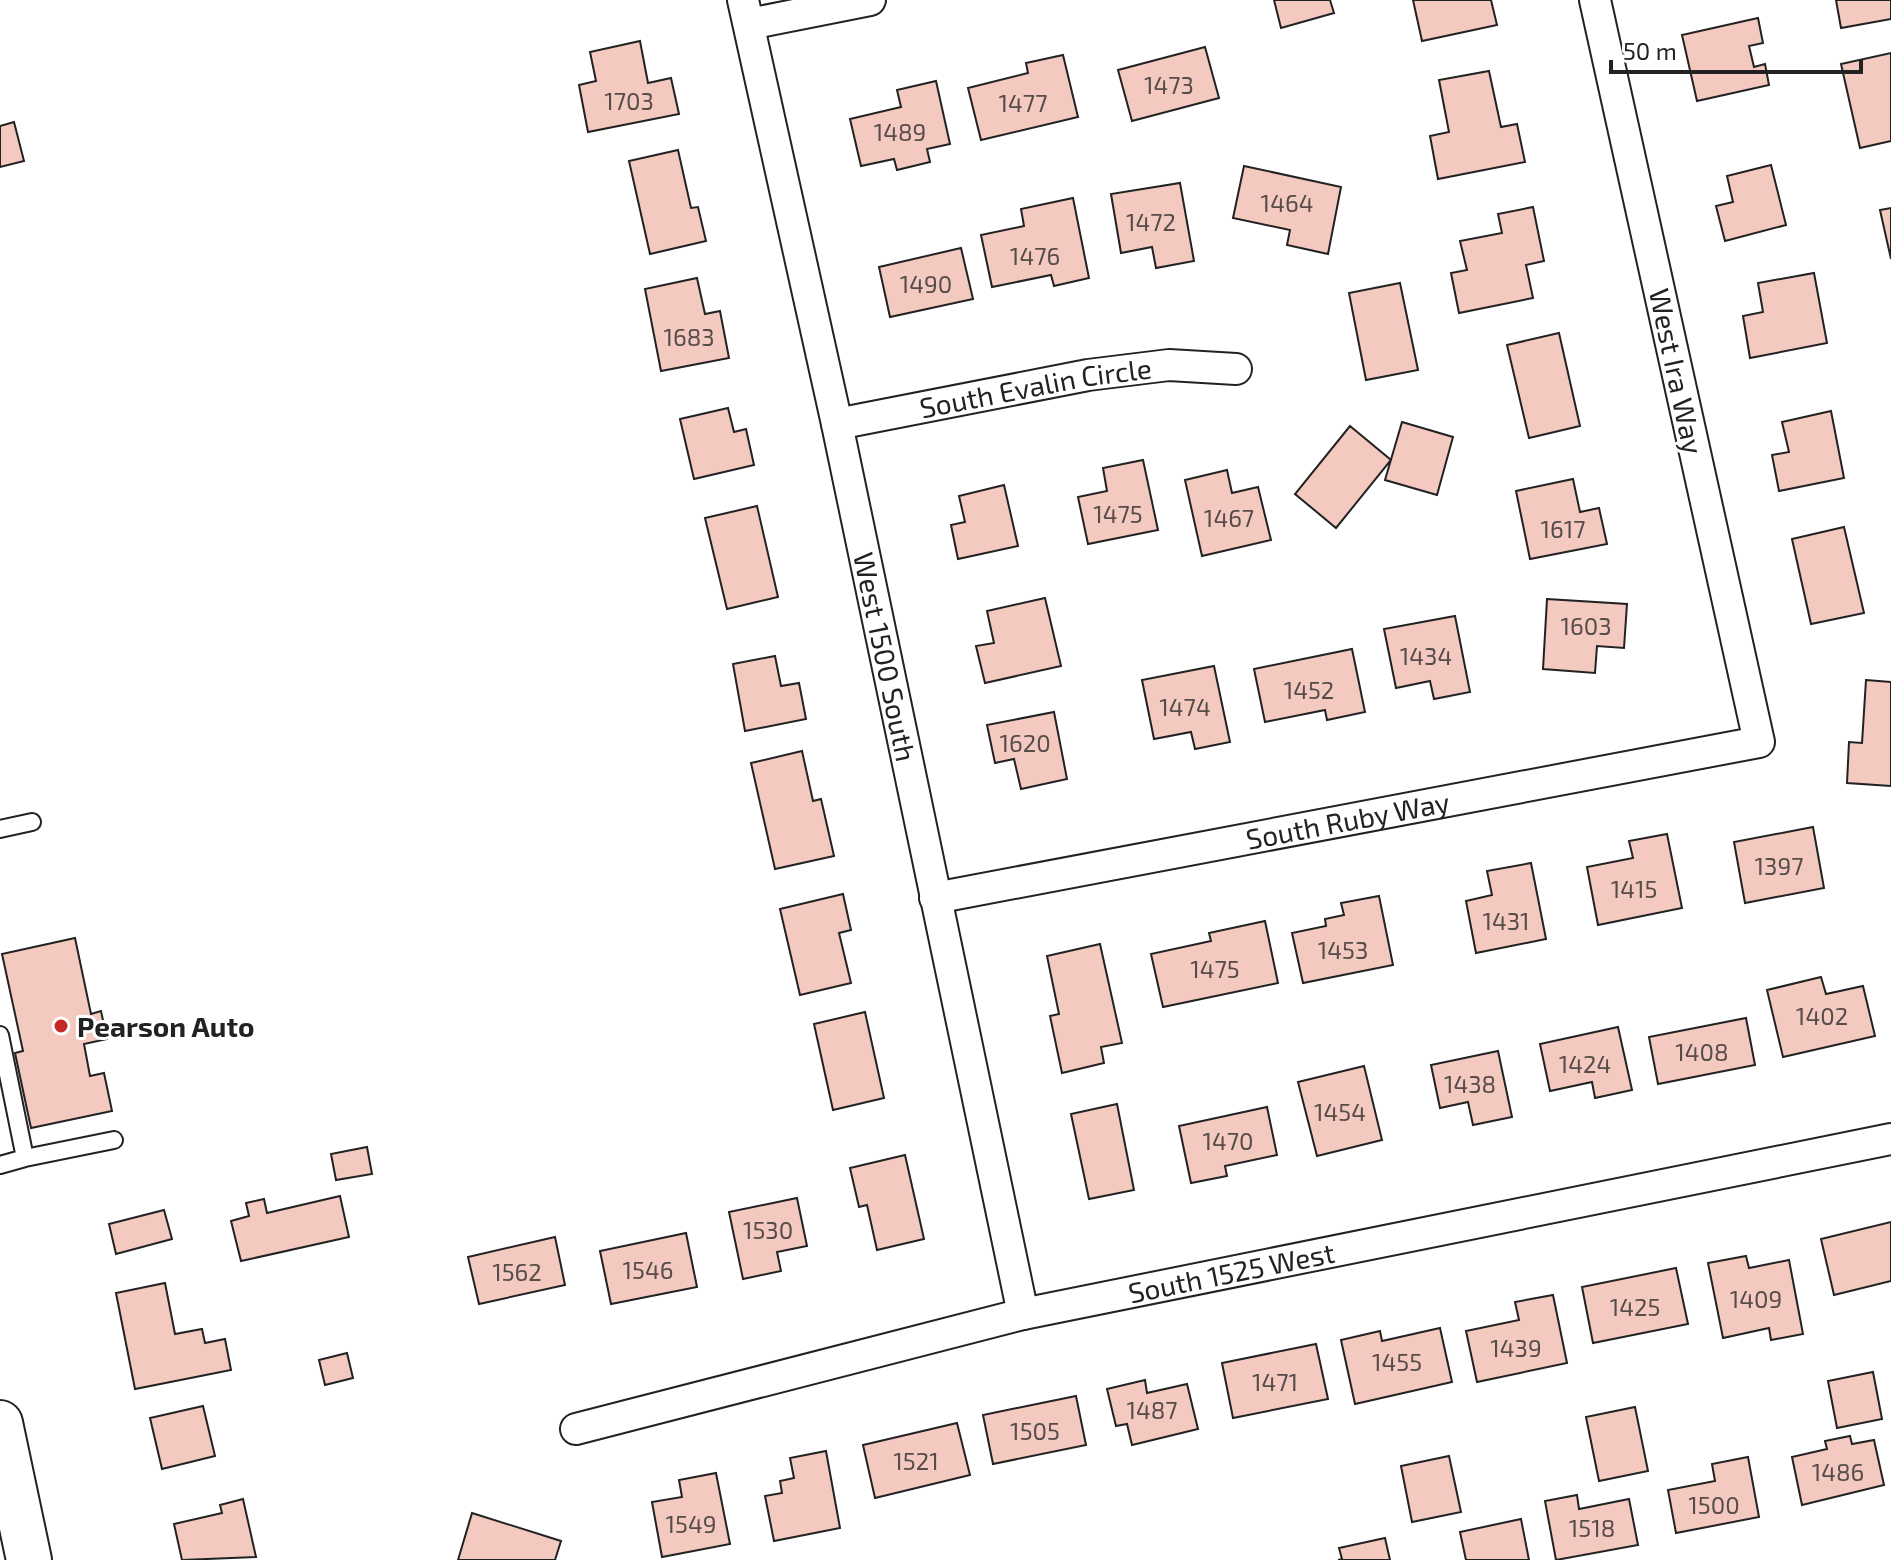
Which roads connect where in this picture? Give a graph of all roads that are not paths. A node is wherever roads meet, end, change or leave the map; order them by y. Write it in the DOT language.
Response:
graph roads {
  1 [pos="870,0"];
  2 [pos="1595,0"];
  3 [pos="746,12"];
  4 [pos="1236,369"];
  5 [pos="837,424"];
  6 [pos="1759,742"];
  7 [pos="32,822"];
  8 [pos="0,829"];
  9 [pos="935,898"];
  10 [pos="0,1035"];
  11 [pos="2,1054"];
  12 [pos="1891,1139"];
  13 [pos="114,1140"];
  14 [pos="25,1158"];
  15 [pos="0,1165"];
  16 [pos="1023,1314"];
  17 [pos="0,1423"];
  18 [pos="576,1429"];
  19 [pos="29,1560"];
  1 -- 3 [label="street"];
  2 -- 6 [label="street, West Ira Way"];
  3 -- 5 [label="street, West 1500 South"];
  4 -- 5 [label="street, South Evalin Circle"];
  5 -- 9 [label="street, West 1500 South"];
  6 -- 9 [label="street, South Ruby Way"];
  7 -- 8 [label="lane"];
  9 -- 16 [label="street, West 1500 South"];
  10 -- 11 [label="lane"];
  11 -- 14 [label="lane"];
  12 -- 16 [label="street, South 1525 West"];
  13 -- 14 [label="lane"];
  14 -- 15 [label="lane"];
  16 -- 18 [label="street, South 1525 West"];
  17 -- 19 [label="main road"];
}
